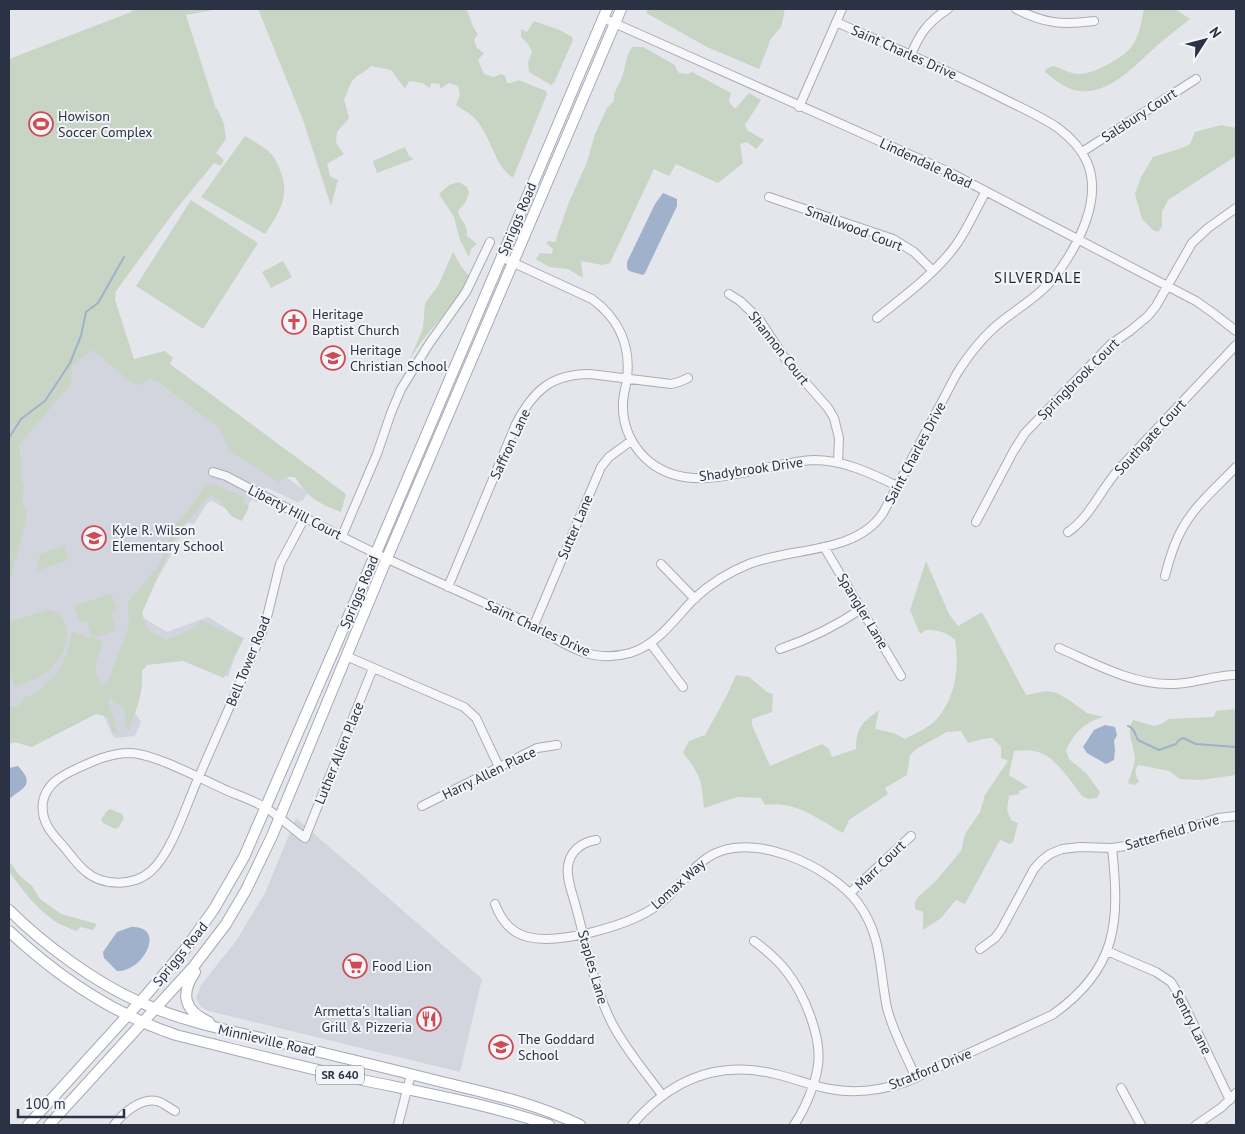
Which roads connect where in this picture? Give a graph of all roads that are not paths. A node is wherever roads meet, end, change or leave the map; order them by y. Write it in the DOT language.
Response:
graph roads {
  1 [pos="621,9"];
  2 [pos="842,9"];
  3 [pos="948,9"];
  4 [pos="1016,9"];
  5 [pos="605,14"];
  6 [pos="1094,20"];
  7 [pos="836,22"];
  8 [pos="615,24"];
  9 [pos="911,55"];
  10 [pos="1196,79"];
  11 [pos="799,107"];
  12 [pos="1082,152"];
  13 [pos="986,191"];
  14 [pos="769,197"];
  15 [pos="1236,208"];
  16 [pos="1078,239"];
  17 [pos="490,242"];
  18 [pos="501,257"];
  19 [pos="514,262"];
  20 [pos="933,270"];
  21 [pos="1167,286"];
  22 [pos="729,294"];
  23 [pos="877,318"];
  24 [pos="1236,331"];
  25 [pos="1236,345"];
  26 [pos="688,378"];
  27 [pos="627,379"];
  28 [pos="631,441"];
  29 [pos="838,463"];
  30 [pos="1236,467"];
  31 [pos="213,472"];
  32 [pos="897,486"];
  33 [pos="305,517"];
  34 [pos="976,522"];
  35 [pos="1068,532"];
  36 [pos="342,536"];
  37 [pos="824,547"];
  38 [pos="376,553"];
  39 [pos="387,559"];
  40 [pos="661,564"];
  41 [pos="1165,576"];
  42 [pos="448,587"];
  43 [pos="695,599"];
  44 [pos="861,608"];
  45 [pos="534,625"];
  46 [pos="650,644"];
  47 [pos="1058,648"];
  48 [pos="780,649"];
  49 [pos="346,656"];
  50 [pos="373,668"];
  51 [pos="1236,675"];
  52 [pos="901,676"];
  53 [pos="683,687"];
  54 [pos="557,745"];
  55 [pos="499,767"];
  56 [pos="198,778"];
  57 [pos="422,806"];
  58 [pos="266,808"];
  59 [pos="1236,816"];
  60 [pos="279,818"];
  61 [pos="911,836"];
  62 [pos="596,840"];
  63 [pos="1112,848"];
  64 [pos="850,893"];
  65 [pos="495,904"];
  66 [pos="9,910"];
  67 [pos="9,931"];
  68 [pos="583,934"];
  69 [pos="216,938"];
  70 [pos="754,941"];
  71 [pos="980,949"];
  72 [pos="1107,951"];
  73 [pos="140,1002"];
  74 [pos="155,1009"];
  75 [pos="128,1016"];
  76 [pos="143,1023"];
  77 [pos="243,1034"];
  78 [pos="410,1074"];
  79 [pos="916,1078"];
  80 [pos="813,1084"];
  81 [pos="407,1088"];
  82 [pos="1121,1088"];
  83 [pos="1236,1093"];
  84 [pos="662,1095"];
  85 [pos="1230,1100"];
  86 [pos="175,1111"];
  87 [pos="28,1125"];
  88 [pos="49,1125"];
  89 [pos="114,1125"];
  90 [pos="398,1125"];
  91 [pos="549,1125"];
  92 [pos="580,1125"];
  93 [pos="632,1125"];
  94 [pos="794,1125"];
  95 [pos="1141,1125"];
  96 [pos="1196,1125"];
  1 -- 8 [label="main road, Spriggs Road"];
  2 -- 7 [label="street"];
  3 -- 9 [label="street"];
  4 -- 6 [label="street"];
  5 -- 8 [label="street, Lindendale Road"];
  5 -- 18 [label="main road, Spriggs Road"];
  7 -- 9 [label="street, Saint Charles Drive"];
  7 -- 11 [label="street"];
  8 -- 11 [label="street, Lindendale Road"];
  8 -- 19 [label="main road, Spriggs Road"];
  9 -- 12 [label="street, Saint Charles Drive"];
  10 -- 12 [label="street, Salsbury Court"];
  11 -- 13 [label="street, Lindendale Road"];
  12 -- 16 [label="street, Saint Charles Drive"];
  13 -- 16 [label="street, Lindendale Road"];
  13 -- 20 [label="street"];
  14 -- 20 [label="street, Smallwood Court"];
  15 -- 21 [label="street, Springbrook Court"];
  16 -- 21 [label="street, Lindendale Road"];
  16 -- 32 [label="street, Saint Charles Drive"];
  17 -- 36 [label="street, Spriggs Road"];
  18 -- 19 [label="street, Shadybrook Drive"];
  18 -- 38 [label="main road, Spriggs Road"];
  19 -- 27 [label="street, Shadybrook Drive"];
  19 -- 39 [label="main road, Spriggs Road"];
  20 -- 23 [label="street"];
  21 -- 24 [label="street, Lindendale Road"];
  21 -- 34 [label="street, Springbrook Court"];
  22 -- 29 [label="street, Shannon Court"];
  25 -- 35 [label="street, Southgate Court"];
  26 -- 27 [label="street, Saffron Lane"];
  27 -- 28 [label="street, Shadybrook Drive"];
  27 -- 42 [label="street, Saffron Lane"];
  28 -- 29 [label="street, Shadybrook Drive"];
  28 -- 45 [label="street, Sutter Lane"];
  29 -- 32 [label="street, Shadybrook Drive"];
  30 -- 41 [label="street"];
  31 -- 33 [label="street, Liberty Hill Court"];
  32 -- 37 [label="street, Saint Charles Drive"];
  33 -- 36 [label="street, Liberty Hill Court"];
  33 -- 56 [label="street, Bell Tower Road"];
  36 -- 38 [label="street, Liberty Hill Court"];
  37 -- 43 [label="street, Saint Charles Drive"];
  37 -- 44 [label="street, Spangler Lane"];
  38 -- 39 [label="street, Saint Charles Drive"];
  38 -- 58 [label="main road, Spriggs Road"];
  39 -- 42 [label="street, Saint Charles Drive"];
  39 -- 49 [label="main road, Spriggs Road"];
  40 -- 43 [label="street"];
  42 -- 45 [label="street, Saint Charles Drive"];
  43 -- 46 [label="street, Saint Charles Drive"];
  44 -- 48 [label="street"];
  44 -- 52 [label="street, Spangler Lane"];
  45 -- 46 [label="street, Saint Charles Drive"];
  46 -- 53 [label="street"];
  47 -- 51 [label="street"];
  49 -- 50 [label="street"];
  49 -- 60 [label="main road, Spriggs Road"];
  50 -- 55 [label="street"];
  50 -- 60 [label="street, Luther Allen Place"];
  54 -- 55 [label="street, Harry Allen Place"];
  55 -- 57 [label="street, Harry Allen Place"];
  56 -- 56 [label="street"];
  56 -- 58 [label="street"];
  58 -- 60 [label="street"];
  58 -- 73 [label="main road, Spriggs Road"];
  59 -- 63 [label="street, Satterfield Drive"];
  60 -- 69 [label="main road, Spriggs Road"];
  61 -- 64 [label="street, Marr Court"];
  62 -- 68 [label="street, Staples Lane"];
  63 -- 71 [label="street, Satterfield Drive"];
  63 -- 72 [label="street, Stratford Drive"];
  64 -- 68 [label="street, Lomax Way"];
  64 -- 79 [label="street, Lomax Way"];
  65 -- 68 [label="street, Lomax Way"];
  66 -- 73 [label="main road, Minnieville Road / SR 640"];
  67 -- 75 [label="main road, Minnieville Road / SR 640"];
  68 -- 84 [label="street, Staples Lane"];
  69 -- 74 [label="main road, Spriggs Road"];
  69 -- 77 [label="main road"];
  70 -- 80 [label="street"];
  72 -- 79 [label="street, Stratford Drive"];
  72 -- 85 [label="street, Sentry Lane"];
  73 -- 74 [label="main road, Minnieville Road / SR 640"];
  73 -- 75 [label="main road, Spriggs Road"];
  74 -- 76 [label="main road, Spriggs Road"];
  74 -- 77 [label="main road, Minnieville Road / SR 640"];
  75 -- 76 [label="main road, Minnieville Road / SR 640"];
  75 -- 87 [label="main road, Spriggs Road"];
  76 -- 81 [label="main road, Minnieville Road / SR 640"];
  76 -- 88 [label="main road, Spriggs Road"];
  77 -- 78 [label="main road, Minnieville Road / SR 640"];
  78 -- 81 [label="street"];
  78 -- 92 [label="main road, Minnieville Road / SR 640"];
  79 -- 80 [label="street, Stratford Drive"];
  80 -- 84 [label="street, Stratford Drive"];
  80 -- 94 [label="street"];
  81 -- 90 [label="street"];
  81 -- 91 [label="main road, Minnieville Road / SR 640"];
  82 -- 95 [label="street"];
  83 -- 85 [label="street"];
  84 -- 93 [label="street, Stratford Drive"];
  85 -- 96 [label="street"];
  86 -- 89 [label="street"];
}
